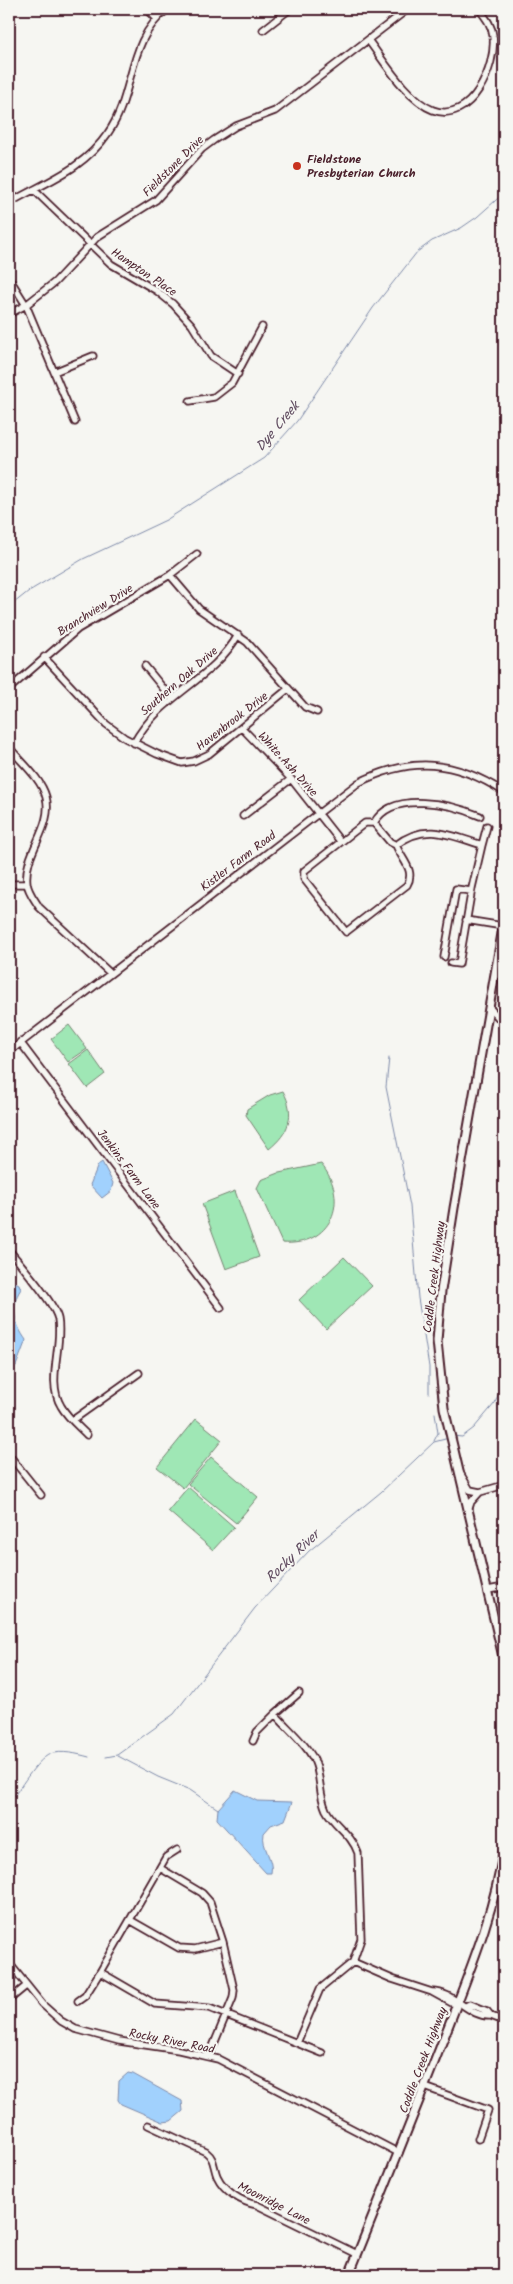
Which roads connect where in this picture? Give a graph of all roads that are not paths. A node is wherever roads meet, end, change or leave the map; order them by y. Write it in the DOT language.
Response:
graph roads {
  1 [pos="147,9"];
  2 [pos="168,9"];
  3 [pos="290,9"];
  4 [pos="408,9"];
  5 [pos="479,9"];
  6 [pos="156,18"];
  7 [pos="263,30"];
  8 [pos="368,40"];
  9 [pos="34,190"];
  10 [pos="9,203"];
  11 [pos="90,244"];
  12 [pos="9,278"];
  13 [pos="26,305"];
  14 [pos="9,314"];
  15 [pos="262,327"];
  16 [pos="94,356"];
  17 [pos="54,372"];
  18 [pos="238,374"];
  19 [pos="190,401"];
  20 [pos="75,422"];
  21 [pos="197,554"];
  22 [pos="170,575"];
  23 [pos="238,635"];
  24 [pos="44,657"];
  25 [pos="145,666"];
  26 [pos="9,689"];
  27 [pos="288,689"];
  28 [pos="172,700"];
  29 [pos="317,712"];
  30 [pos="242,728"];
  31 [pos="134,743"];
  32 [pos="9,747"];
  33 [pos="291,779"];
  34 [pos="504,792"];
  35 [pos="318,813"];
  36 [pos="243,816"];
  37 [pos="480,816"];
  38 [pos="374,823"];
  39 [pos="487,826"];
  40 [pos="340,841"];
  41 [pos="396,845"];
  42 [pos="482,845"];
  43 [pos="9,884"];
  44 [pos="27,884"];
  45 [pos="471,891"];
  46 [pos="466,920"];
  47 [pos="504,924"];
  48 [pos="444,957"];
  49 [pos="451,963"];
  50 [pos="110,973"];
  51 [pos="489,1006"];
  52 [pos="504,1024"];
  53 [pos="20,1042"];
  54 [pos="9,1052"];
  55 [pos="9,1250"];
  56 [pos="12,1259"];
  57 [pos="221,1308"];
  58 [pos="140,1374"];
  59 [pos="72,1420"];
  60 [pos="86,1435"];
  61 [pos="9,1455"];
  62 [pos="459,1472"];
  63 [pos="504,1485"];
  64 [pos="480,1492"];
  65 [pos="41,1495"];
  66 [pos="468,1511"];
  67 [pos="504,1587"];
  68 [pos="488,1590"];
  69 [pos="504,1661"];
  70 [pos="299,1693"];
  71 [pos="275,1714"];
  72 [pos="253,1741"];
  73 [pos="504,1848"];
  74 [pos="177,1850"];
  75 [pos="160,1868"];
  76 [pos="130,1920"];
  77 [pos="223,1942"];
  78 [pos="354,1962"];
  79 [pos="9,1963"];
  80 [pos="100,1972"];
  81 [pos="26,1986"];
  82 [pos="9,2000"];
  83 [pos="78,2001"];
  84 [pos="456,2001"];
  85 [pos="504,2013"];
  86 [pos="226,2014"];
  87 [pos="503,2020"];
  88 [pos="297,2043"];
  89 [pos="322,2053"];
  90 [pos="209,2056"];
  91 [pos="425,2087"];
  92 [pos="148,2125"];
  93 [pos="478,2140"];
  94 [pos="399,2153"];
  95 [pos="357,2254"];
  96 [pos="349,2275"];
  1 -- 6 [label="street"];
  2 -- 6 [label="street"];
  3 -- 7 [label="street"];
  4 -- 8 [label="street, Fieldstone Drive"];
  5 -- 8 [label="street"];
  6 -- 9 [label="street"];
  8 -- 11 [label="street, Fieldstone Drive"];
  9 -- 10 [label="street"];
  9 -- 11 [label="street, Hampton Place"];
  11 -- 13 [label="street, Fieldstone Drive"];
  11 -- 18 [label="street, Hampton Place"];
  12 -- 13 [label="street"];
  13 -- 14 [label="street, Fieldstone Drive"];
  13 -- 17 [label="street"];
  15 -- 18 [label="street"];
  16 -- 17 [label="street"];
  17 -- 20 [label="street"];
  18 -- 19 [label="street"];
  21 -- 22 [label="street, Branchview Drive"];
  22 -- 23 [label="street"];
  22 -- 24 [label="street, Branchview Drive"];
  23 -- 27 [label="street"];
  23 -- 28 [label="street, Southern Oak Drive"];
  24 -- 26 [label="street, Branchview Drive"];
  24 -- 31 [label="street, Havenbrook Drive"];
  25 -- 28 [label="street"];
  27 -- 29 [label="street"];
  27 -- 30 [label="street, Havenbrook Drive"];
  28 -- 31 [label="street, Southern Oak Drive"];
  30 -- 31 [label="street, Havenbrook Drive"];
  30 -- 33 [label="street, White Ash Drive"];
  32 -- 44 [label="street"];
  33 -- 35 [label="street, White Ash Drive"];
  33 -- 36 [label="street"];
  34 -- 35 [label="street, Kistler Farm Road"];
  35 -- 40 [label="street, White Ash Drive"];
  35 -- 50 [label="street, Kistler Farm Road"];
  37 -- 38 [label="street"];
  38 -- 40 [label="street"];
  38 -- 41 [label="street"];
  39 -- 42 [label="street"];
  40 -- 41 [label="street"];
  41 -- 42 [label="street"];
  42 -- 45 [label="street"];
  43 -- 44 [label="street"];
  44 -- 50 [label="street"];
  45 -- 46 [label="street"];
  45 -- 48 [label="street"];
  46 -- 47 [label="street"];
  46 -- 49 [label="street"];
  47 -- 51 [label="main road, Coddle Creek Highway"];
  50 -- 53 [label="street, Kistler Farm Road"];
  51 -- 52 [label="street"];
  51 -- 62 [label="main road, Coddle Creek Highway"];
  53 -- 54 [label="street, Kistler Farm Road"];
  53 -- 57 [label="street, Jenkins Farm Lane"];
  55 -- 56 [label="street"];
  56 -- 59 [label="street"];
  58 -- 59 [label="street"];
  59 -- 60 [label="street"];
  61 -- 65 [label="street"];
  62 -- 64 [label="street"];
  62 -- 66 [label="main road, Coddle Creek Highway"];
  63 -- 64 [label="street"];
  64 -- 66 [label="street"];
  66 -- 68 [label="main road, Coddle Creek Highway"];
  67 -- 68 [label="street"];
  68 -- 69 [label="main road, Coddle Creek Highway"];
  70 -- 71 [label="street"];
  71 -- 72 [label="street"];
  71 -- 78 [label="street"];
  73 -- 84 [label="main road, Coddle Creek Highway"];
  74 -- 75 [label="street"];
  75 -- 76 [label="street"];
  75 -- 77 [label="street"];
  76 -- 77 [label="street"];
  76 -- 80 [label="street"];
  77 -- 86 [label="street"];
  78 -- 84 [label="street"];
  78 -- 88 [label="street"];
  79 -- 81 [label="street, Rocky River Road"];
  80 -- 83 [label="street"];
  80 -- 86 [label="street"];
  81 -- 82 [label="street"];
  81 -- 90 [label="street, Rocky River Road"];
  84 -- 87 [label="street"];
  84 -- 91 [label="main road, Coddle Creek Highway"];
  85 -- 87 [label="street"];
  86 -- 88 [label="street"];
  86 -- 90 [label="street"];
  88 -- 89 [label="street"];
  90 -- 94 [label="street, Rocky River Road"];
  91 -- 93 [label="street"];
  91 -- 94 [label="main road, Coddle Creek Highway"];
  92 -- 95 [label="street, Moonridge Lane"];
  94 -- 95 [label="main road, Coddle Creek Highway"];
  95 -- 96 [label="main road, Coddle Creek Highway"];
}
